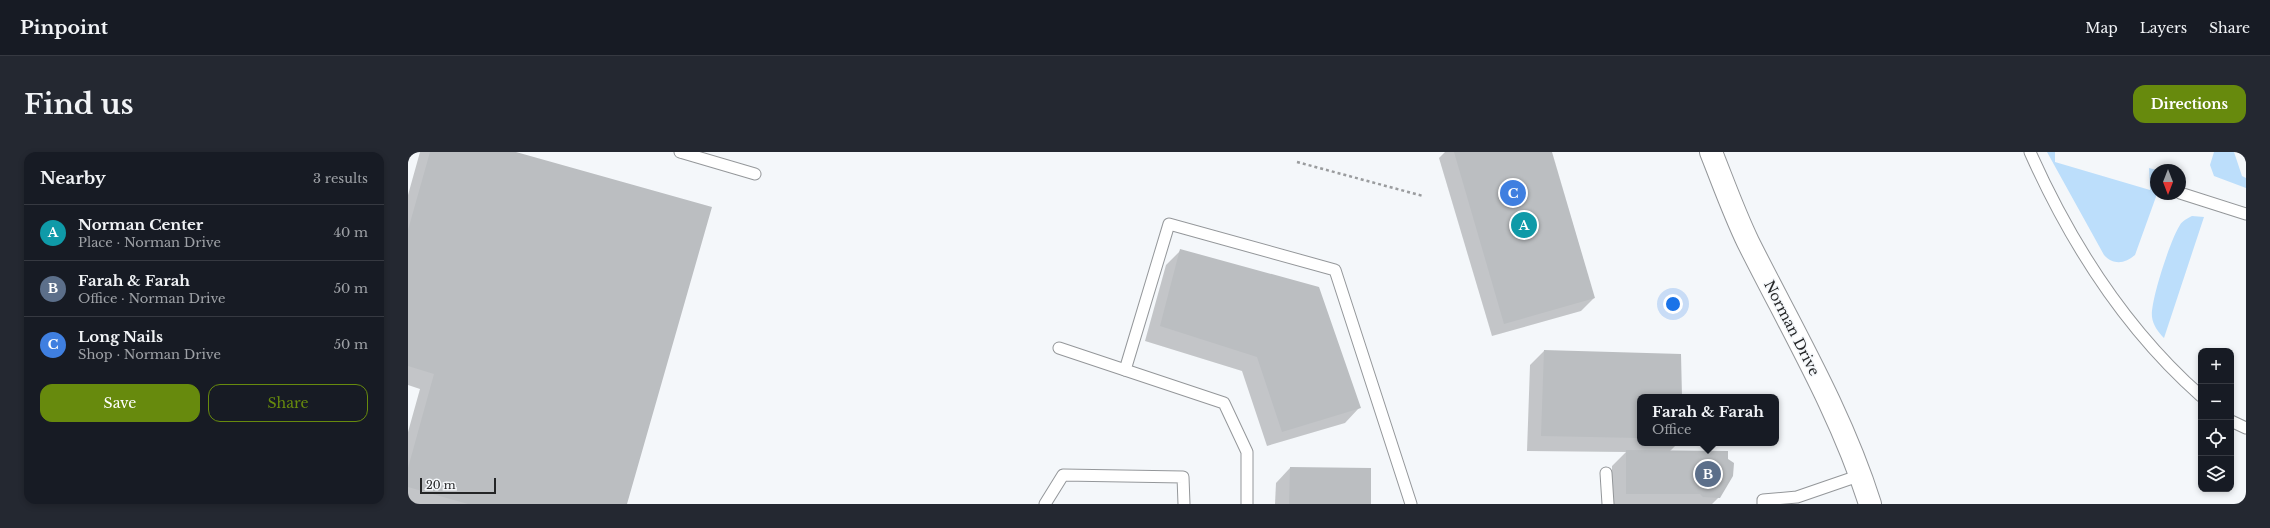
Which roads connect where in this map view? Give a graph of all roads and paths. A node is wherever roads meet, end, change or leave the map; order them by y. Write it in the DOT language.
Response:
graph roads {
  1 [pos="680,152"];
  2 [pos="1711,152"];
  3 [pos="2030,152"];
  4 [pos="1297,162"];
  5 [pos="755,174"];
  6 [pos="2186,195"];
  7 [pos="1423,196"];
  8 [pos="2246,214"];
  9 [pos="1059,348"];
  10 [pos="1125,370"];
  11 [pos="2198,393"];
  12 [pos="2234,422"];
  13 [pos="2246,428"];
  14 [pos="1606,473"];
  15 [pos="1861,475"];
  16 [pos="1045,504"];
  17 [pos="1184,504"];
  18 [pos="1247,504"];
  19 [pos="1411,504"];
  20 [pos="1608,504"];
  21 [pos="1763,504"];
  22 [pos="1870,504"];
  1 -- 5 [label="lane"];
  2 -- 15 [label="street, Norman Drive"];
  3 -- 11 [label="lane"];
  4 -- 7 [label="path"];
  6 -- 8 [label="lane"];
  9 -- 10 [label="lane"];
  10 -- 18 [label="lane"];
  10 -- 19 [label="lane"];
  12 -- 13 [label="lane"];
  14 -- 20 [label="lane"];
  15 -- 21 [label="lane"];
  15 -- 22 [label="street, Norman Drive"];
  16 -- 17 [label="lane"];
}
